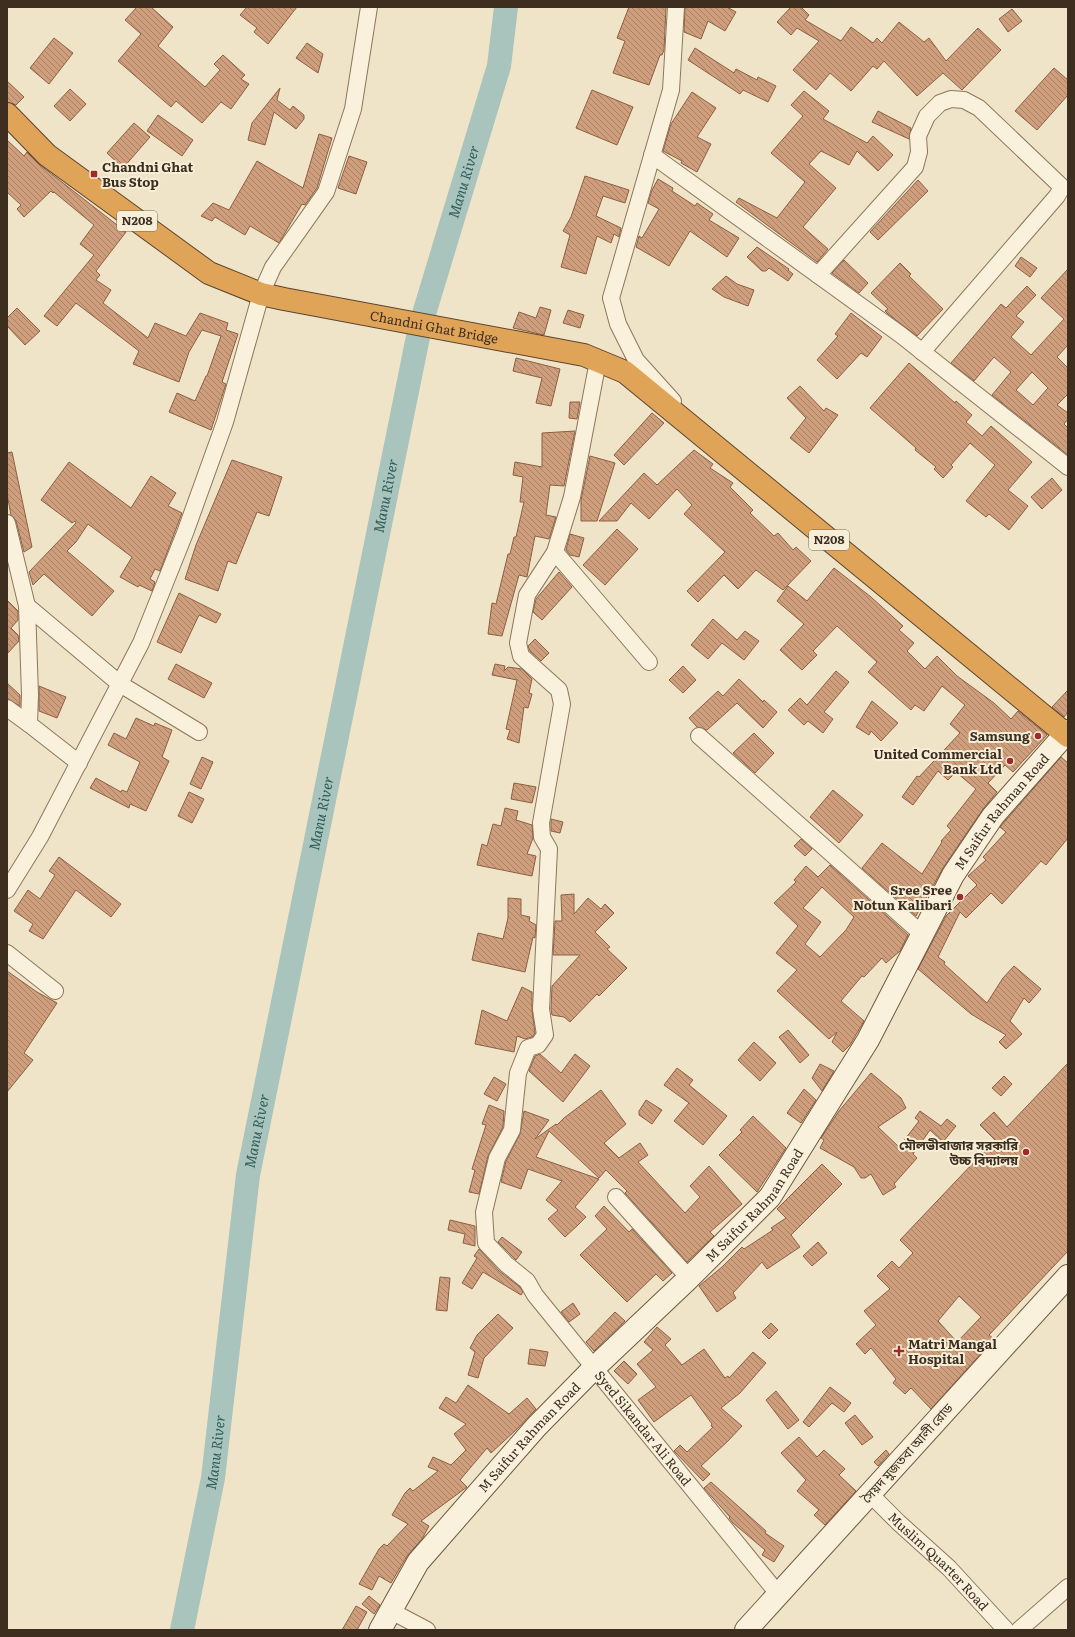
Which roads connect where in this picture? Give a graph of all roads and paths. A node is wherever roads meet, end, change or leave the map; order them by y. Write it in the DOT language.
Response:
graph roads {
  1 [pos="369,7"];
  2 [pos="676,7"];
  3 [pos="7,114"];
  4 [pos="652,155"];
  5 [pos="818,274"];
  6 [pos="261,294"];
  7 [pos="922,352"];
  8 [pos="591,358"];
  9 [pos="704,437"];
  10 [pos="1068,468"];
  11 [pos="7,523"];
  12 [pos="555,552"];
  13 [pos="27,606"];
  14 [pos="649,662"];
  15 [pos="120,684"];
  16 [pos="7,708"];
  17 [pos="29,724"];
  18 [pos="199,732"];
  19 [pos="1067,733"];
  20 [pos="700,736"];
  21 [pos="79,763"];
  22 [pos="7,890"];
  23 [pos="922,934"];
  24 [pos="7,954"];
  25 [pos="55,991"];
  26 [pos="616,1197"];
  27 [pos="1068,1277"];
  28 [pos="689,1278"];
  29 [pos="594,1368"];
  30 [pos="870,1494"];
  31 [pos="1068,1587"];
  32 [pos="779,1594"];
  33 [pos="391,1611"];
  34 [pos="380,1630"];
  35 [pos="427,1630"];
  36 [pos="746,1630"];
  37 [pos="1006,1630"];
  38 [pos="1019,1630"];
  1 -- 6 [label="street"];
  2 -- 4 [label="street"];
  3 -- 6 [label="highway, N208"];
  4 -- 5 [label="street"];
  4 -- 9 [label="street"];
  5 -- 7 [label="street"];
  5 -- 7 [label="street"];
  6 -- 8 [label="highway, Chandni Ghat Bridge / N208"];
  6 -- 15 [label="street"];
  7 -- 10 [label="street"];
  8 -- 9 [label="highway, N208"];
  8 -- 12 [label="street"];
  9 -- 19 [label="highway, N208"];
  11 -- 13 [label="street"];
  12 -- 14 [label="street"];
  12 -- 29 [label="street, Syed Sikandar Ali Road"];
  13 -- 15 [label="street"];
  13 -- 17 [label="street"];
  15 -- 18 [label="street"];
  15 -- 21 [label="street"];
  16 -- 17 [label="street"];
  17 -- 21 [label="street"];
  19 -- 23 [label="main road, M Saifur Rahman Road"];
  20 -- 23 [label="street"];
  21 -- 22 [label="street"];
  23 -- 28 [label="main road, M Saifur Rahman Road"];
  24 -- 25 [label="street"];
  26 -- 28 [label="street"];
  27 -- 30 [label="main road, সৈয়দ মুজতবা আলী রোড"];
  28 -- 29 [label="main road, M Saifur Rahman Road"];
  29 -- 32 [label="street, Syed Sikandar Ali Road"];
  29 -- 33 [label="main road, M Saifur Rahman Road"];
  30 -- 32 [label="main road, সৈয়দ মুজতবা আলী রোড"];
  30 -- 37 [label="street, Muslim Quarter Road"];
  31 -- 38 [label="street"];
  32 -- 36 [label="main road, সৈয়দ মুজতবা আলী রোড"];
  33 -- 34 [label="main road, M Saifur Rahman Road"];
  33 -- 35 [label="street"];
}
